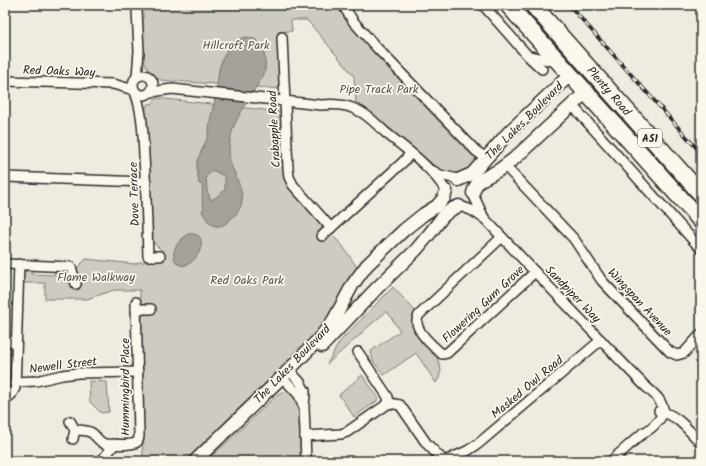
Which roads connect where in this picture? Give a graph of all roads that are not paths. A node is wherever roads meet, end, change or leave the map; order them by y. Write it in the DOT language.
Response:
graph roads {
  1 [pos="342,5"];
  2 [pos="483,5"];
  3 [pos="508,5"];
  4 [pos="533,5"];
  5 [pos="132,6"];
  6 [pos="282,37"];
  7 [pos="139,51"];
  8 [pos="528,56"];
  9 [pos="559,62"];
  10 [pos="584,63"];
  11 [pos="542,69"];
  12 [pos="571,74"];
  13 [pos="150,78"];
  14 [pos="136,79"];
  15 [pos="600,80"];
  16 [pos="5,81"];
  17 [pos="113,84"];
  18 [pos="172,89"];
  19 [pos="135,91"];
  20 [pos="586,92"];
  21 [pos="149,94"];
  22 [pos="285,101"];
  23 [pos="572,105"];
  24 [pos="142,118"];
  25 [pos="411,153"];
  26 [pos="486,158"];
  27 [pos="505,166"];
  28 [pos="429,168"];
  29 [pos="5,177"];
  30 [pos="458,179"];
  31 [pos="146,182"];
  32 [pos="446,191"];
  33 [pos="473,194"];
  34 [pos="701,194"];
  35 [pos="459,206"];
  36 [pos="485,219"];
  37 [pos="701,221"];
  38 [pos="331,228"];
  39 [pos="322,236"];
  40 [pos="502,237"];
  41 [pos="701,248"];
  42 [pos="160,256"];
  43 [pos="5,264"];
  44 [pos="19,264"];
  45 [pos="535,272"];
  46 [pos="76,284"];
  47 [pos="348,294"];
  48 [pos="368,298"];
  49 [pos="151,309"];
  50 [pos="701,334"];
  51 [pos="601,340"];
  52 [pos="5,341"];
  53 [pos="16,342"];
  54 [pos="358,352"];
  55 [pos="138,372"];
  56 [pos="288,376"];
  57 [pos="15,382"];
  58 [pos="5,400"];
  59 [pos="389,402"];
  60 [pos="662,412"];
  61 [pos="70,421"];
  62 [pos="305,436"];
  63 [pos="701,443"];
  64 [pos="115,444"];
  65 [pos="467,451"];
  66 [pos="101,461"];
  67 [pos="194,461"];
  68 [pos="202,461"];
  69 [pos="306,461"];
  70 [pos="442,461"];
  71 [pos="458,461"];
  72 [pos="611,461"];
  1 -- 26 [label="street"];
  2 -- 8 [label="street"];
  3 -- 9 [label="highway, Plenty Road / A51"];
  4 -- 10 [label="highway, Plenty Road / A51"];
  5 -- 7 [label="street"];
  6 -- 22 [label="street, Crabapple Road"];
  7 -- 13 [label="street"];
  7 -- 14 [label="street"];
  8 -- 9 [label="street"];
  8 -- 11 [label="street"];
  9 -- 12 [label="highway, Plenty Road / A51"];
  10 -- 12 [label="highway"];
  10 -- 15 [label="highway, Plenty Road / A51"];
  12 -- 20 [label="highway, Plenty Road / A51"];
  12 -- 26 [label="street, The Lakes Boulevard"];
  13 -- 14 [label="street"];
  13 -- 18 [label="street"];
  13 -- 21 [label="street"];
  14 -- 17 [label="street, Red Oaks Way"];
  14 -- 19 [label="street"];
  15 -- 20 [label="highway"];
  15 -- 34 [label="highway, Plenty Road / A51"];
  16 -- 17 [label="street, Red Oaks Way"];
  17 -- 19 [label="street, Red Oaks Way"];
  18 -- 21 [label="street"];
  18 -- 22 [label="street"];
  19 -- 21 [label="street"];
  19 -- 24 [label="street, Dove Terrace"];
  20 -- 23 [label="street, The Lakes Boulevard"];
  20 -- 37 [label="highway, Plenty Road / A51"];
  21 -- 24 [label="street, Dove Terrace"];
  22 -- 25 [label="street"];
  22 -- 38 [label="street, Crabapple Road"];
  23 -- 27 [label="street, The Lakes Boulevard"];
  23 -- 41 [label="street"];
  24 -- 31 [label="street, Dove Terrace"];
  25 -- 28 [label="street"];
  25 -- 38 [label="street"];
  26 -- 27 [label="street"];
  26 -- 30 [label="street, The Lakes Boulevard"];
  27 -- 33 [label="street, The Lakes Boulevard"];
  27 -- 50 [label="street, Wingspan Avenue"];
  28 -- 30 [label="street"];
  28 -- 32 [label="street"];
  29 -- 31 [label="street"];
  30 -- 32 [label="street"];
  30 -- 33 [label="street"];
  31 -- 42 [label="street, Dove Terrace"];
  32 -- 35 [label="street"];
  32 -- 47 [label="street, The Lakes Boulevard"];
  33 -- 35 [label="street"];
  33 -- 36 [label="street, Sandpiper Way"];
  35 -- 36 [label="street, Sandpiper Way"];
  35 -- 48 [label="street, The Lakes Boulevard"];
  36 -- 40 [label="street, Sandpiper Way"];
  38 -- 39 [label="street"];
  40 -- 45 [label="street, Sandpiper Way"];
  40 -- 45 [label="street, Flowering Gum Grove"];
  43 -- 44 [label="street"];
  44 -- 46 [label="street"];
  44 -- 53 [label="street"];
  45 -- 51 [label="street, Sandpiper Way"];
  47 -- 48 [label="street"];
  47 -- 56 [label="street, The Lakes Boulevard"];
  48 -- 56 [label="street, The Lakes Boulevard"];
  49 -- 55 [label="street, Hummingbird Place"];
  51 -- 60 [label="street, Sandpiper Way"];
  51 -- 65 [label="street, Masked Owl Road"];
  52 -- 53 [label="street"];
  53 -- 57 [label="street"];
  54 -- 59 [label="street"];
  55 -- 57 [label="street, Newell Street"];
  55 -- 64 [label="street, Hummingbird Place"];
  56 -- 62 [label="street"];
  56 -- 67 [label="street, The Lakes Boulevard"];
  56 -- 68 [label="street, The Lakes Boulevard"];
  57 -- 58 [label="street"];
  59 -- 62 [label="street"];
  59 -- 70 [label="street"];
  60 -- 63 [label="street"];
  60 -- 72 [label="street"];
  61 -- 64 [label="street, Hummingbird Place"];
  62 -- 69 [label="street"];
  64 -- 66 [label="street, Hummingbird Place"];
  65 -- 70 [label="street"];
  65 -- 71 [label="street"];
}
